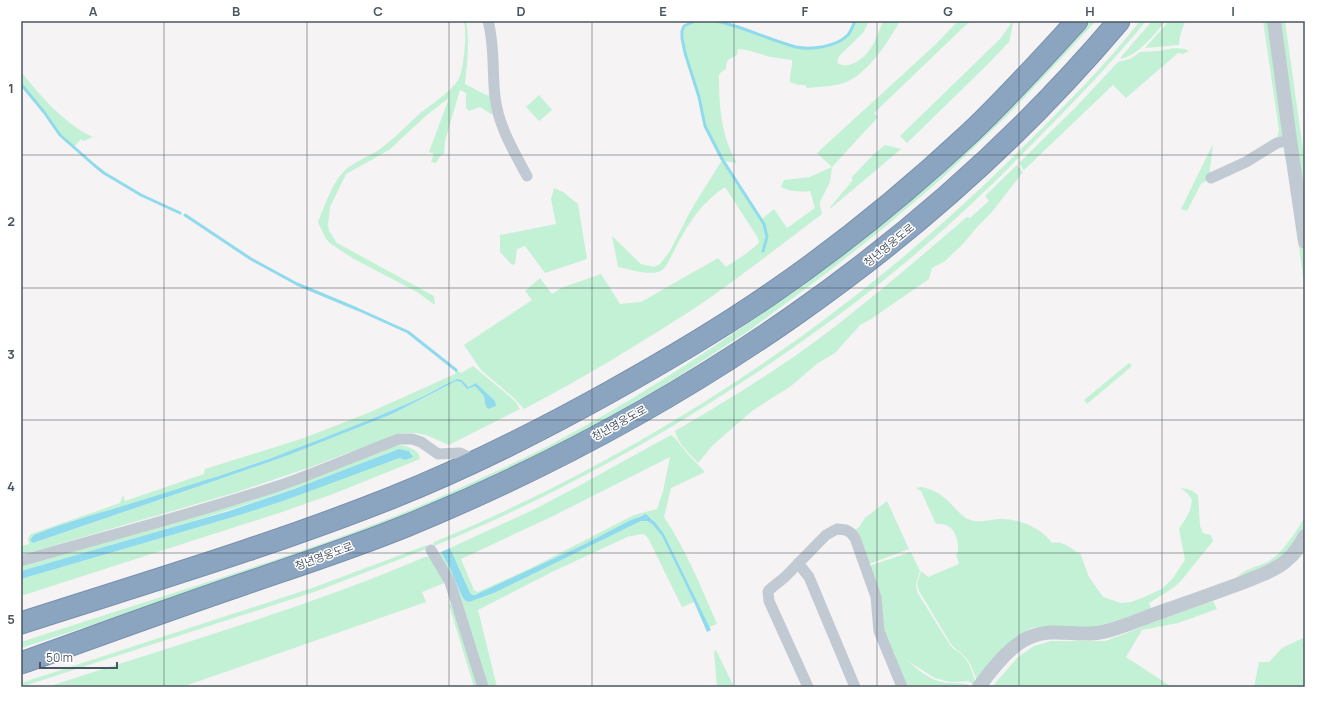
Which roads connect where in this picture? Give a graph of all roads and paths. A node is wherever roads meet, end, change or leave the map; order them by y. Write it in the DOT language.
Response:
graph roads {
  1 [pos="488,21"];
  2 [pos="1077,21"];
  3 [pos="1119,21"];
  4 [pos="1274,21"];
  5 [pos="1290,140"];
  6 [pos="527,176"];
  7 [pos="1211,178"];
  8 [pos="1305,242"];
  9 [pos="477,461"];
  10 [pos="1305,536"];
  11 [pos="431,550"];
  12 [pos="21,560"];
  13 [pos="798,563"];
  14 [pos="21,623"];
  15 [pos="21,663"];
  16 [pos="483,687"];
  17 [pos="808,687"];
  18 [pos="855,687"];
  19 [pos="902,687"];
  20 [pos="980,687"];
  1 -- 6 [label="street"];
  2 -- 9 [label="highway"];
  3 -- 15 [label="highway, 청년영웅도로"];
  4 -- 5 [label="street"];
  5 -- 7 [label="street"];
  5 -- 8 [label="street"];
  9 -- 12 [label="street"];
  9 -- 14 [label="highway"];
  10 -- 20 [label="street"];
  11 -- 16 [label="street"];
  13 -- 17 [label="street"];
  13 -- 18 [label="street"];
  13 -- 19 [label="street"];
}
